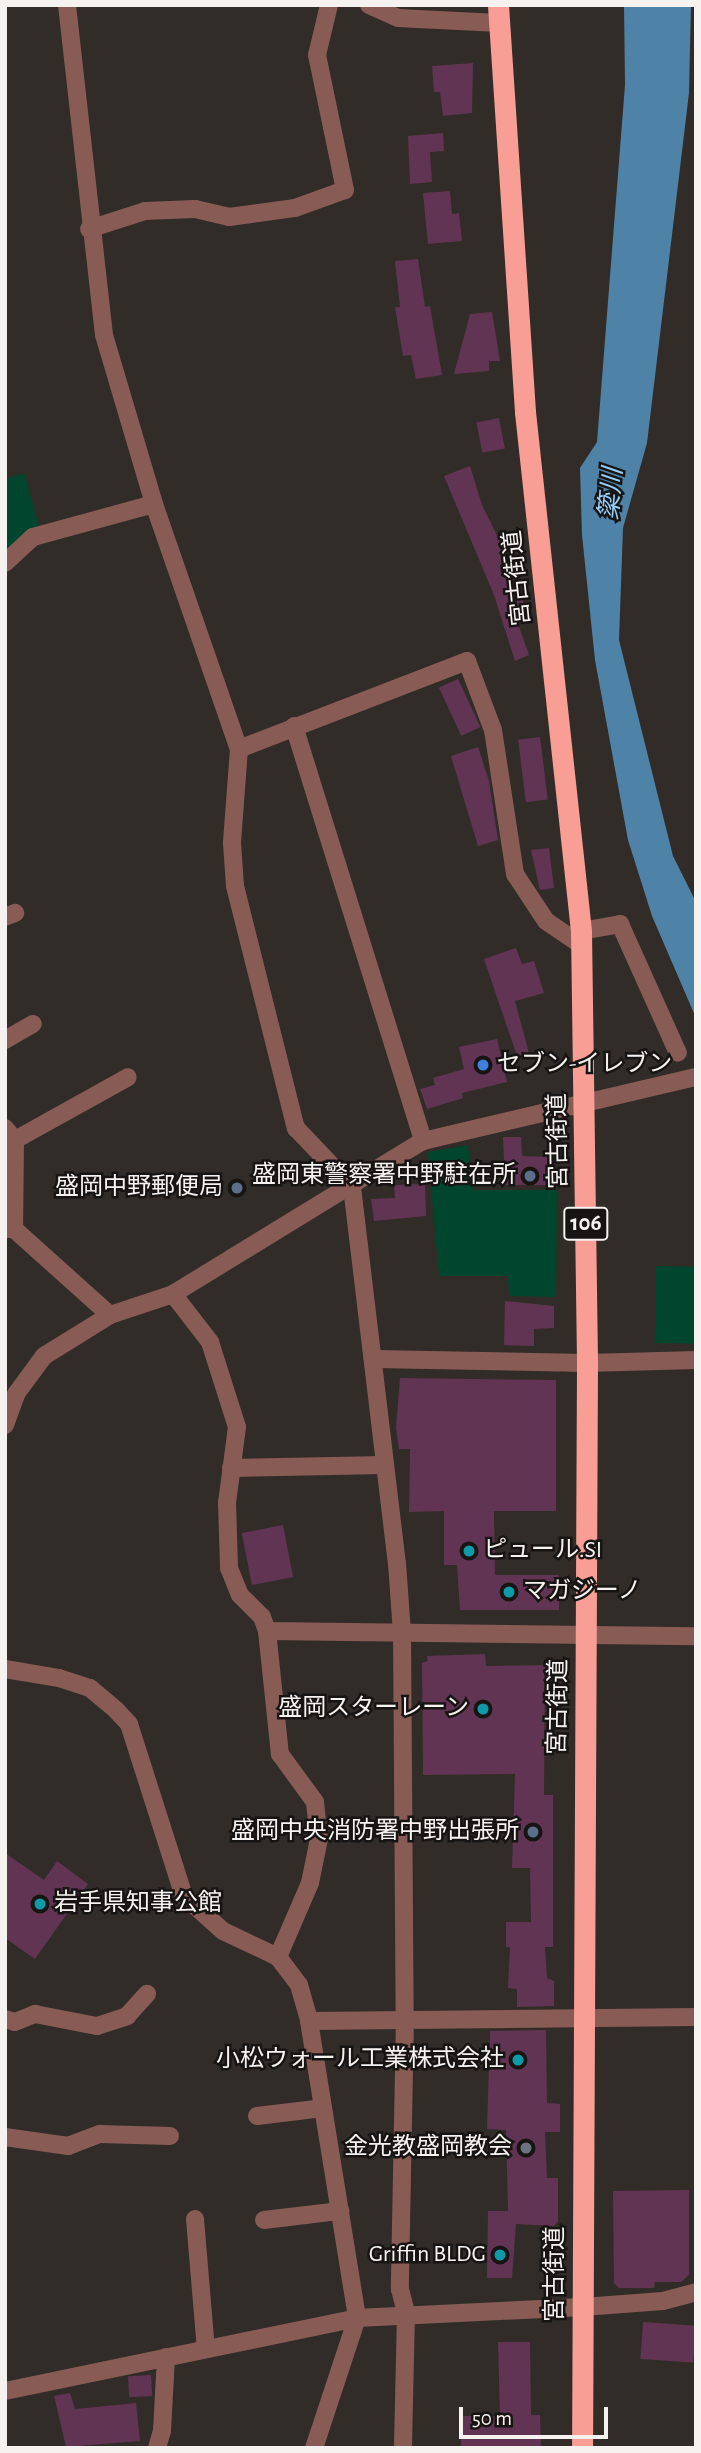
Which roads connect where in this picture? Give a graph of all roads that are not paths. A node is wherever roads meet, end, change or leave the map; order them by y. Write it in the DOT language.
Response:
graph roads {
  1 [pos="67,5"];
  2 [pos="329,5"];
  3 [pos="369,5"];
  4 [pos="499,14"];
  5 [pos="89,229"];
  6 [pos="154,504"];
  7 [pos="5,563"];
  8 [pos="294,726"];
  9 [pos="239,749"];
  10 [pos="580,938"];
  11 [pos="33,1024"];
  12 [pos="5,1040"];
  13 [pos="678,1054"];
  14 [pos="128,1077"];
  15 [pos="696,1077"];
  16 [pos="584,1104"];
  17 [pos="10,1134"];
  18 [pos="423,1141"];
  19 [pos="352,1186"];
  20 [pos="10,1229"];
  21 [pos="173,1294"];
  22 [pos="110,1315"];
  23 [pos="374,1359"];
  24 [pos="696,1360"];
  25 [pos="587,1363"];
  26 [pos="5,1425"];
  27 [pos="385,1465"];
  28 [pos="231,1468"];
  29 [pos="267,1631"];
  30 [pos="402,1632"];
  31 [pos="586,1634"];
  32 [pos="696,1636"];
  33 [pos="5,1669"];
  34 [pos="278,1957"];
  35 [pos="147,1994"];
  36 [pos="405,2017"];
  37 [pos="696,2017"];
  38 [pos="581,2018"];
  39 [pos="5,2019"];
  40 [pos="309,2021"];
  41 [pos="323,2108"];
  42 [pos="257,2116"];
  43 [pos="170,2136"];
  44 [pos="5,2137"];
  45 [pos="340,2211"];
  46 [pos="195,2219"];
  47 [pos="264,2220"];
  48 [pos="696,2292"];
  49 [pos="583,2307"];
  50 [pos="406,2312"];
  51 [pos="357,2318"];
  52 [pos="206,2349"];
  53 [pos="166,2357"];
  54 [pos="5,2391"];
  55 [pos="157,2448"];
  56 [pos="314,2448"];
  57 [pos="403,2448"];
  58 [pos="582,2448"];
  1 -- 5 [label="street"];
  2 -- 5 [label="street"];
  3 -- 4 [label="street"];
  4 -- 10 [label="highway, 宮古街道 / 106"];
  5 -- 6 [label="street"];
  6 -- 7 [label="street"];
  6 -- 9 [label="street"];
  8 -- 9 [label="street"];
  8 -- 10 [label="street"];
  8 -- 18 [label="street"];
  9 -- 19 [label="street"];
  10 -- 13 [label="street"];
  10 -- 16 [label="highway, 宮古街道 / 106"];
  11 -- 12 [label="street"];
  14 -- 17 [label="street"];
  15 -- 16 [label="street"];
  16 -- 18 [label="street"];
  16 -- 25 [label="highway, 宮古街道 / 106"];
  17 -- 20 [label="street"];
  18 -- 19 [label="street"];
  19 -- 21 [label="street"];
  19 -- 23 [label="street"];
  20 -- 22 [label="street"];
  21 -- 22 [label="street"];
  21 -- 28 [label="street"];
  22 -- 26 [label="street"];
  23 -- 25 [label="street"];
  23 -- 27 [label="street"];
  24 -- 25 [label="street"];
  25 -- 31 [label="highway, 宮古街道 / 106"];
  27 -- 28 [label="street"];
  27 -- 30 [label="street"];
  28 -- 29 [label="street"];
  29 -- 30 [label="street"];
  29 -- 34 [label="street"];
  30 -- 31 [label="street"];
  30 -- 36 [label="street"];
  31 -- 32 [label="street"];
  31 -- 38 [label="highway, 宮古街道 / 106"];
  33 -- 34 [label="street"];
  34 -- 40 [label="street"];
  35 -- 39 [label="street"];
  36 -- 38 [label="street"];
  36 -- 40 [label="street"];
  36 -- 50 [label="street"];
  37 -- 38 [label="street"];
  38 -- 49 [label="highway, 宮古街道 / 106"];
  40 -- 41 [label="street"];
  41 -- 42 [label="street"];
  41 -- 45 [label="street"];
  43 -- 44 [label="street"];
  45 -- 47 [label="street"];
  45 -- 51 [label="street"];
  46 -- 52 [label="street"];
  48 -- 49 [label="street"];
  49 -- 50 [label="street"];
  49 -- 58 [label="highway, 宮古街道 / 106"];
  50 -- 51 [label="street"];
  50 -- 57 [label="street"];
  51 -- 52 [label="street"];
  51 -- 56 [label="street"];
  52 -- 53 [label="street"];
  53 -- 54 [label="street"];
  53 -- 55 [label="street"];
}
